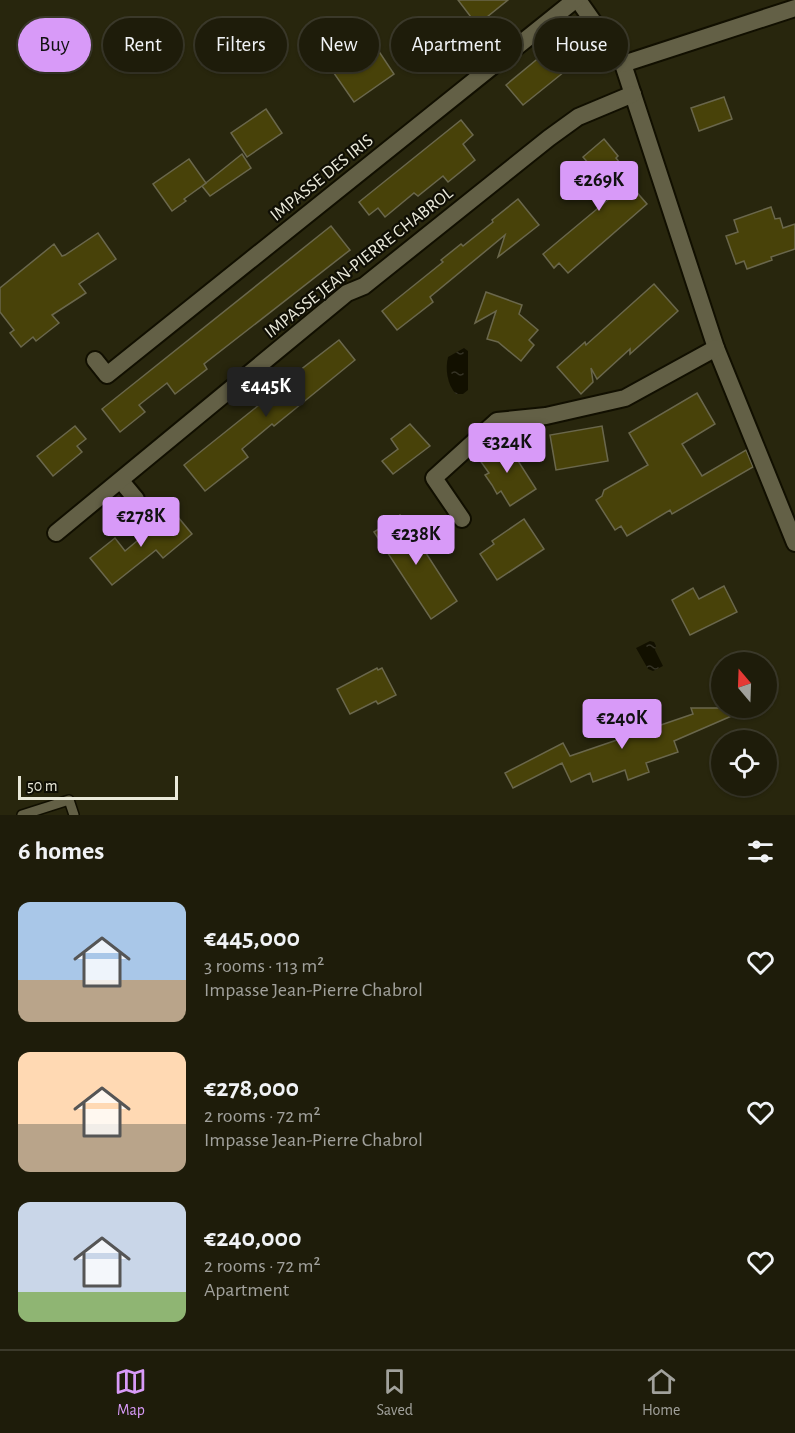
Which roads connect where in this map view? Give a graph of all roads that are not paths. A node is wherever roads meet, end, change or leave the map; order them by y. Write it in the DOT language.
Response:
graph roads {
  1 [pos="577,0"];
  2 [pos="795,8"];
  3 [pos="590,18"];
  4 [pos="628,62"];
  5 [pos="626,72"];
  6 [pos="633,94"];
  7 [pos="716,348"];
  8 [pos="95,360"];
  9 [pos="121,481"];
  10 [pos="136,499"];
  11 [pos="462,519"];
  12 [pos="56,532"];
  13 [pos="795,543"];
  14 [pos="22,815"];
  15 [pos="74,815"];
  1 -- 3 [label="street"];
  1 -- 8 [label="street, IMPASSE DES IRIS"];
  2 -- 4 [label="street"];
  5 -- 6 [label="street"];
  6 -- 7 [label="street"];
  6 -- 9 [label="street, IMPASSE JEAN-PIERRE CHABROL"];
  7 -- 11 [label="street"];
  7 -- 13 [label="street"];
  9 -- 10 [label="street"];
  9 -- 12 [label="street, IMPASSE JEAN-PIERRE CHABROL"];
  14 -- 15 [label="lane"];
}
